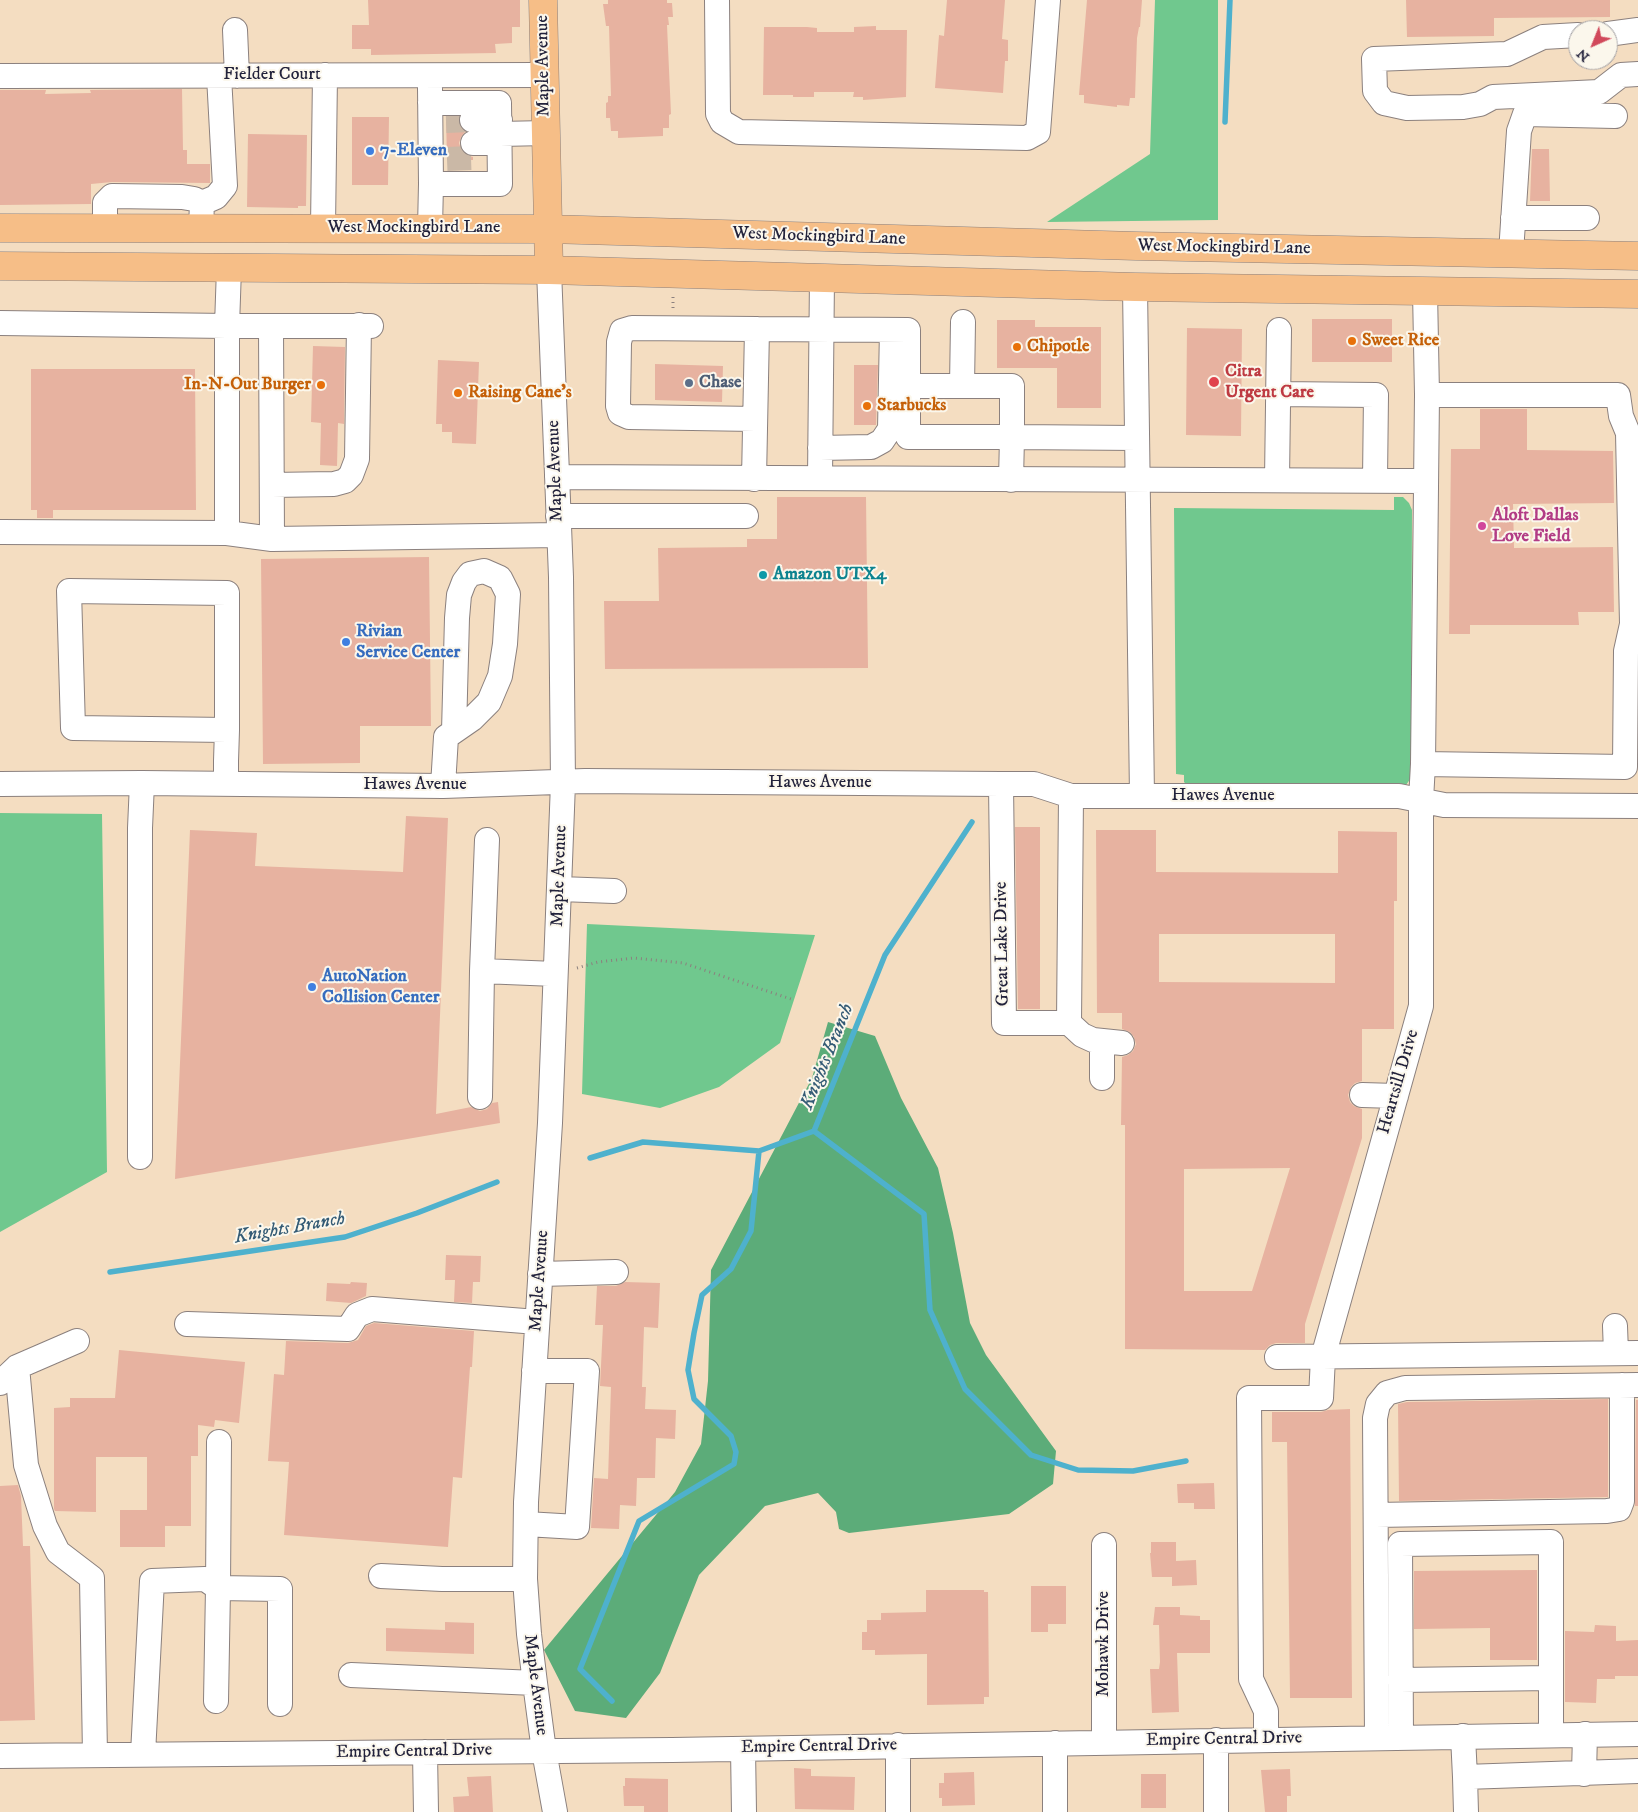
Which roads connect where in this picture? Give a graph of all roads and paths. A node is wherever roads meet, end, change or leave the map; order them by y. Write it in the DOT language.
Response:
graph roads {
  1 [pos="543,0"];
  2 [pos="716,0"];
  3 [pos="1048,0"];
  4 [pos="234,30"];
  5 [pos="1638,30"];
  6 [pos="1618,33"];
  7 [pos="1568,36"];
  8 [pos="1638,74"];
  9 [pos="325,75"];
  10 [pos="545,75"];
  11 [pos="0,76"];
  12 [pos="228,76"];
  13 [pos="431,76"];
  14 [pos="1606,123"];
  15 [pos="546,133"];
  16 [pos="437,135"];
  17 [pos="500,138"];
  18 [pos="430,184"];
  19 [pos="202,216"];
  20 [pos="1513,218"];
  21 [pos="1587,218"];
  22 [pos="0,228"];
  23 [pos="230,228"];
  24 [pos="323,228"];
  25 [pos="430,228"];
  26 [pos="548,229"];
  27 [pos="824,237"];
  28 [pos="1136,246"];
  29 [pos="1511,253"];
  30 [pos="1638,256"];
  31 [pos="0,266"];
  32 [pos="229,268"];
  33 [pos="549,270"];
  34 [pos="822,277"];
  35 [pos="1135,287"];
  36 [pos="1425,291"];
  37 [pos="1638,294"];
  38 [pos="963,322"];
  39 [pos="0,323"];
  40 [pos="227,326"];
  41 [pos="271,326"];
  42 [pos="757,329"];
  43 [pos="822,330"];
  44 [pos="892,330"];
  45 [pos="1279,330"];
  46 [pos="909,386"];
  47 [pos="962,386"];
  48 [pos="1278,394"];
  49 [pos="1427,396"];
  50 [pos="755,419"];
  51 [pos="1012,437"];
  52 [pos="1137,438"];
  53 [pos="820,448"];
  54 [pos="557,478"];
  55 [pos="820,478"];
  56 [pos="754,480"];
  57 [pos="1012,480"];
  58 [pos="1139,480"];
  59 [pos="1277,480"];
  60 [pos="1375,480"];
  61 [pos="1426,481"];
  62 [pos="272,484"];
  63 [pos="746,516"];
  64 [pos="559,526"];
  65 [pos="0,532"];
  66 [pos="227,533"];
  67 [pos="272,539"];
  68 [pos="1635,623"];
  69 [pos="227,730"];
  70 [pos="454,731"];
  71 [pos="1423,764"];
  72 [pos="142,783"];
  73 [pos="563,783"];
  74 [pos="0,784"];
  75 [pos="226,784"];
  76 [pos="1001,784"];
  77 [pos="443,786"];
  78 [pos="1071,796"];
  79 [pos="1142,796"];
  80 [pos="1421,800"];
  81 [pos="1638,806"];
  82 [pos="487,840"];
  83 [pos="560,889"];
  84 [pos="614,891"];
  85 [pos="482,971"];
  86 [pos="555,974"];
  87 [pos="794,1000"];
  88 [pos="1069,1023"];
  89 [pos="1102,1078"];
  90 [pos="1362,1095"];
  91 [pos="1396,1096"];
  92 [pos="480,1097"];
  93 [pos="140,1157"];
  94 [pos="616,1272"];
  95 [pos="540,1274"];
  96 [pos="537,1322"];
  97 [pos="186,1324"];
  98 [pos="1614,1326"];
  99 [pos="77,1341"];
  100 [pos="1627,1353"];
  101 [pos="1277,1357"];
  102 [pos="1323,1357"];
  103 [pos="9,1362"];
  104 [pos="534,1371"];
  105 [pos="0,1383"];
  106 [pos="1630,1385"];
  107 [pos="219,1442"];
  108 [pos="1376,1515"];
  109 [pos="526,1524"];
  110 [pos="1104,1545"];
  111 [pos="381,1576"];
  112 [pos="525,1579"];
  113 [pos="218,1588"];
  114 [pos="351,1675"];
  115 [pos="1551,1678"];
  116 [pos="1400,1680"];
  117 [pos="535,1683"];
  118 [pos="216,1701"];
  119 [pos="280,1704"];
  120 [pos="1585,1734"];
  121 [pos="1638,1734"];
  122 [pos="1551,1735"];
  123 [pos="1463,1736"];
  124 [pos="1377,1737"];
  125 [pos="1401,1737"];
  126 [pos="1216,1740"];
  127 [pos="1266,1740"];
  128 [pos="1055,1742"];
  129 [pos="1104,1742"];
  130 [pos="898,1745"];
  131 [pos="743,1749"];
  132 [pos="544,1750"];
  133 [pos="425,1752"];
  134 [pos="144,1754"];
  135 [pos="95,1755"];
  136 [pos="0,1756"];
  137 [pos="1638,1771"];
  138 [pos="1584,1774"];
  139 [pos="1465,1777"];
  140 [pos="426,1812"];
  141 [pos="556,1812"];
  142 [pos="744,1812"];
  143 [pos="898,1812"];
  144 [pos="1055,1812"];
  145 [pos="1216,1812"];
  146 [pos="1466,1812"];
  1 -- 10 [label="main road, Maple Avenue"];
  2 -- 3 [label="street"];
  4 -- 12 [label="street"];
  5 -- 6 [label="street"];
  7 -- 8 [label="street"];
  9 -- 12 [label="street, Fielder Court"];
  9 -- 13 [label="street, Fielder Court"];
  9 -- 24 [label="street"];
  10 -- 13 [label="street, Fielder Court"];
  10 -- 15 [label="main road, Maple Avenue"];
  11 -- 12 [label="street, Fielder Court"];
  12 -- 19 [label="street"];
  13 -- 16 [label="street"];
  14 -- 20 [label="street"];
  15 -- 17 [label="street"];
  15 -- 26 [label="main road, Maple Avenue"];
  16 -- 17 [label="street"];
  16 -- 18 [label="street"];
  17 -- 17 [label="street"];
  17 -- 18 [label="street"];
  18 -- 25 [label="street"];
  19 -- 22 [label="main road, West Mockingbird Lane"];
  19 -- 23 [label="main road, West Mockingbird Lane"];
  20 -- 21 [label="street"];
  20 -- 29 [label="street"];
  23 -- 24 [label="main road, West Mockingbird Lane"];
  23 -- 32 [label="main road"];
  24 -- 25 [label="main road, West Mockingbird Lane"];
  25 -- 26 [label="main road, West Mockingbird Lane"];
  26 -- 27 [label="main road, West Mockingbird Lane"];
  26 -- 33 [label="main road, Maple Avenue"];
  27 -- 28 [label="main road, West Mockingbird Lane"];
  27 -- 34 [label="main road"];
  28 -- 29 [label="main road, West Mockingbird Lane"];
  28 -- 35 [label="main road"];
  29 -- 30 [label="main road, West Mockingbird Lane"];
  31 -- 32 [label="main road"];
  32 -- 33 [label="main road"];
  32 -- 40 [label="street"];
  33 -- 34 [label="main road"];
  33 -- 54 [label="street, Maple Avenue"];
  34 -- 35 [label="main road"];
  34 -- 43 [label="street"];
  35 -- 36 [label="main road"];
  35 -- 52 [label="street"];
  36 -- 37 [label="main road"];
  36 -- 49 [label="street, Heartsill Drive"];
  38 -- 47 [label="street"];
  39 -- 40 [label="street"];
  40 -- 41 [label="street"];
  40 -- 66 [label="street"];
  41 -- 62 [label="street"];
  41 -- 62 [label="street"];
  42 -- 43 [label="street"];
  42 -- 50 [label="street"];
  42 -- 50 [label="street"];
  43 -- 44 [label="street"];
  43 -- 53 [label="street"];
  44 -- 46 [label="street"];
  44 -- 53 [label="street"];
  45 -- 48 [label="street"];
  46 -- 47 [label="street"];
  46 -- 51 [label="street"];
  47 -- 51 [label="street"];
  48 -- 59 [label="street"];
  48 -- 60 [label="street"];
  49 -- 61 [label="street, Heartsill Drive"];
  49 -- 68 [label="street"];
  50 -- 56 [label="street"];
  51 -- 52 [label="street"];
  51 -- 57 [label="street"];
  52 -- 58 [label="street"];
  53 -- 55 [label="street"];
  54 -- 56 [label="street"];
  54 -- 64 [label="street, Maple Avenue"];
  55 -- 56 [label="street"];
  55 -- 57 [label="street"];
  57 -- 58 [label="street"];
  58 -- 59 [label="street"];
  58 -- 79 [label="street"];
  59 -- 60 [label="street"];
  60 -- 61 [label="street"];
  61 -- 71 [label="street, Heartsill Drive"];
  62 -- 67 [label="street"];
  63 -- 64 [label="street"];
  64 -- 67 [label="street"];
  64 -- 73 [label="street, Maple Avenue"];
  65 -- 66 [label="street"];
  66 -- 67 [label="street"];
  68 -- 71 [label="street"];
  69 -- 69 [label="street"];
  69 -- 75 [label="street"];
  70 -- 70 [label="street"];
  70 -- 77 [label="street"];
  71 -- 80 [label="street, Heartsill Drive"];
  72 -- 74 [label="street, Hawes Avenue"];
  72 -- 75 [label="street, Hawes Avenue"];
  72 -- 93 [label="street"];
  73 -- 76 [label="street, Hawes Avenue"];
  73 -- 77 [label="street, Hawes Avenue"];
  73 -- 83 [label="street, Maple Avenue"];
  75 -- 77 [label="street, Hawes Avenue"];
  76 -- 78 [label="street, Hawes Avenue"];
  76 -- 88 [label="street, Great Lake Drive"];
  78 -- 79 [label="street, Hawes Avenue"];
  78 -- 88 [label="street"];
  79 -- 80 [label="street, Hawes Avenue"];
  80 -- 81 [label="street, Hawes Avenue"];
  80 -- 91 [label="street, Heartsill Drive"];
  82 -- 85 [label="street"];
  83 -- 84 [label="street"];
  83 -- 86 [label="street, Maple Avenue"];
  85 -- 86 [label="street"];
  85 -- 92 [label="street"];
  86 -- 87 [label="path"];
  86 -- 95 [label="street, Maple Avenue"];
  88 -- 89 [label="street"];
  90 -- 91 [label="street"];
  91 -- 102 [label="street, Heartsill Drive"];
  94 -- 95 [label="street"];
  95 -- 96 [label="street, Maple Avenue"];
  96 -- 97 [label="street"];
  96 -- 104 [label="street, Maple Avenue"];
  98 -- 100 [label="street"];
  99 -- 103 [label="street"];
  100 -- 102 [label="street"];
  101 -- 102 [label="street"];
  102 -- 127 [label="street, Heartsill Drive"];
  103 -- 105 [label="street"];
  103 -- 135 [label="street"];
  104 -- 109 [label="street, Maple Avenue"];
  104 -- 109 [label="street"];
  106 -- 108 [label="street"];
  106 -- 108 [label="street"];
  107 -- 113 [label="street"];
  108 -- 124 [label="street"];
  109 -- 112 [label="street, Maple Avenue"];
  110 -- 129 [label="street, Mohawk Drive"];
  111 -- 112 [label="street"];
  112 -- 117 [label="street, Maple Avenue"];
  113 -- 118 [label="street"];
  113 -- 119 [label="street"];
  113 -- 134 [label="street"];
  114 -- 117 [label="street"];
  115 -- 116 [label="street"];
  115 -- 116 [label="street"];
  115 -- 122 [label="street"];
  116 -- 125 [label="street"];
  117 -- 132 [label="street, Maple Avenue"];
  120 -- 121 [label="street, Empire Central Drive"];
  120 -- 122 [label="street, Empire Central Drive"];
  120 -- 138 [label="street"];
  122 -- 123 [label="street, Empire Central Drive"];
  123 -- 125 [label="street, Empire Central Drive"];
  123 -- 139 [label="street"];
  124 -- 125 [label="street, Empire Central Drive"];
  124 -- 127 [label="street, Empire Central Drive"];
  126 -- 127 [label="street, Empire Central Drive"];
  126 -- 129 [label="street, Empire Central Drive"];
  126 -- 145 [label="street"];
  128 -- 129 [label="street, Empire Central Drive"];
  128 -- 130 [label="street, Empire Central Drive"];
  128 -- 144 [label="street"];
  130 -- 131 [label="street, Empire Central Drive"];
  130 -- 143 [label="street"];
  131 -- 132 [label="street, Empire Central Drive"];
  131 -- 142 [label="street"];
  132 -- 133 [label="street, Empire Central Drive"];
  132 -- 141 [label="street, Maple Avenue"];
  133 -- 134 [label="street, Empire Central Drive"];
  133 -- 140 [label="street"];
  134 -- 135 [label="street, Empire Central Drive"];
  135 -- 136 [label="street, Empire Central Drive"];
  137 -- 138 [label="street"];
  138 -- 139 [label="street"];
  139 -- 146 [label="street"];
}
